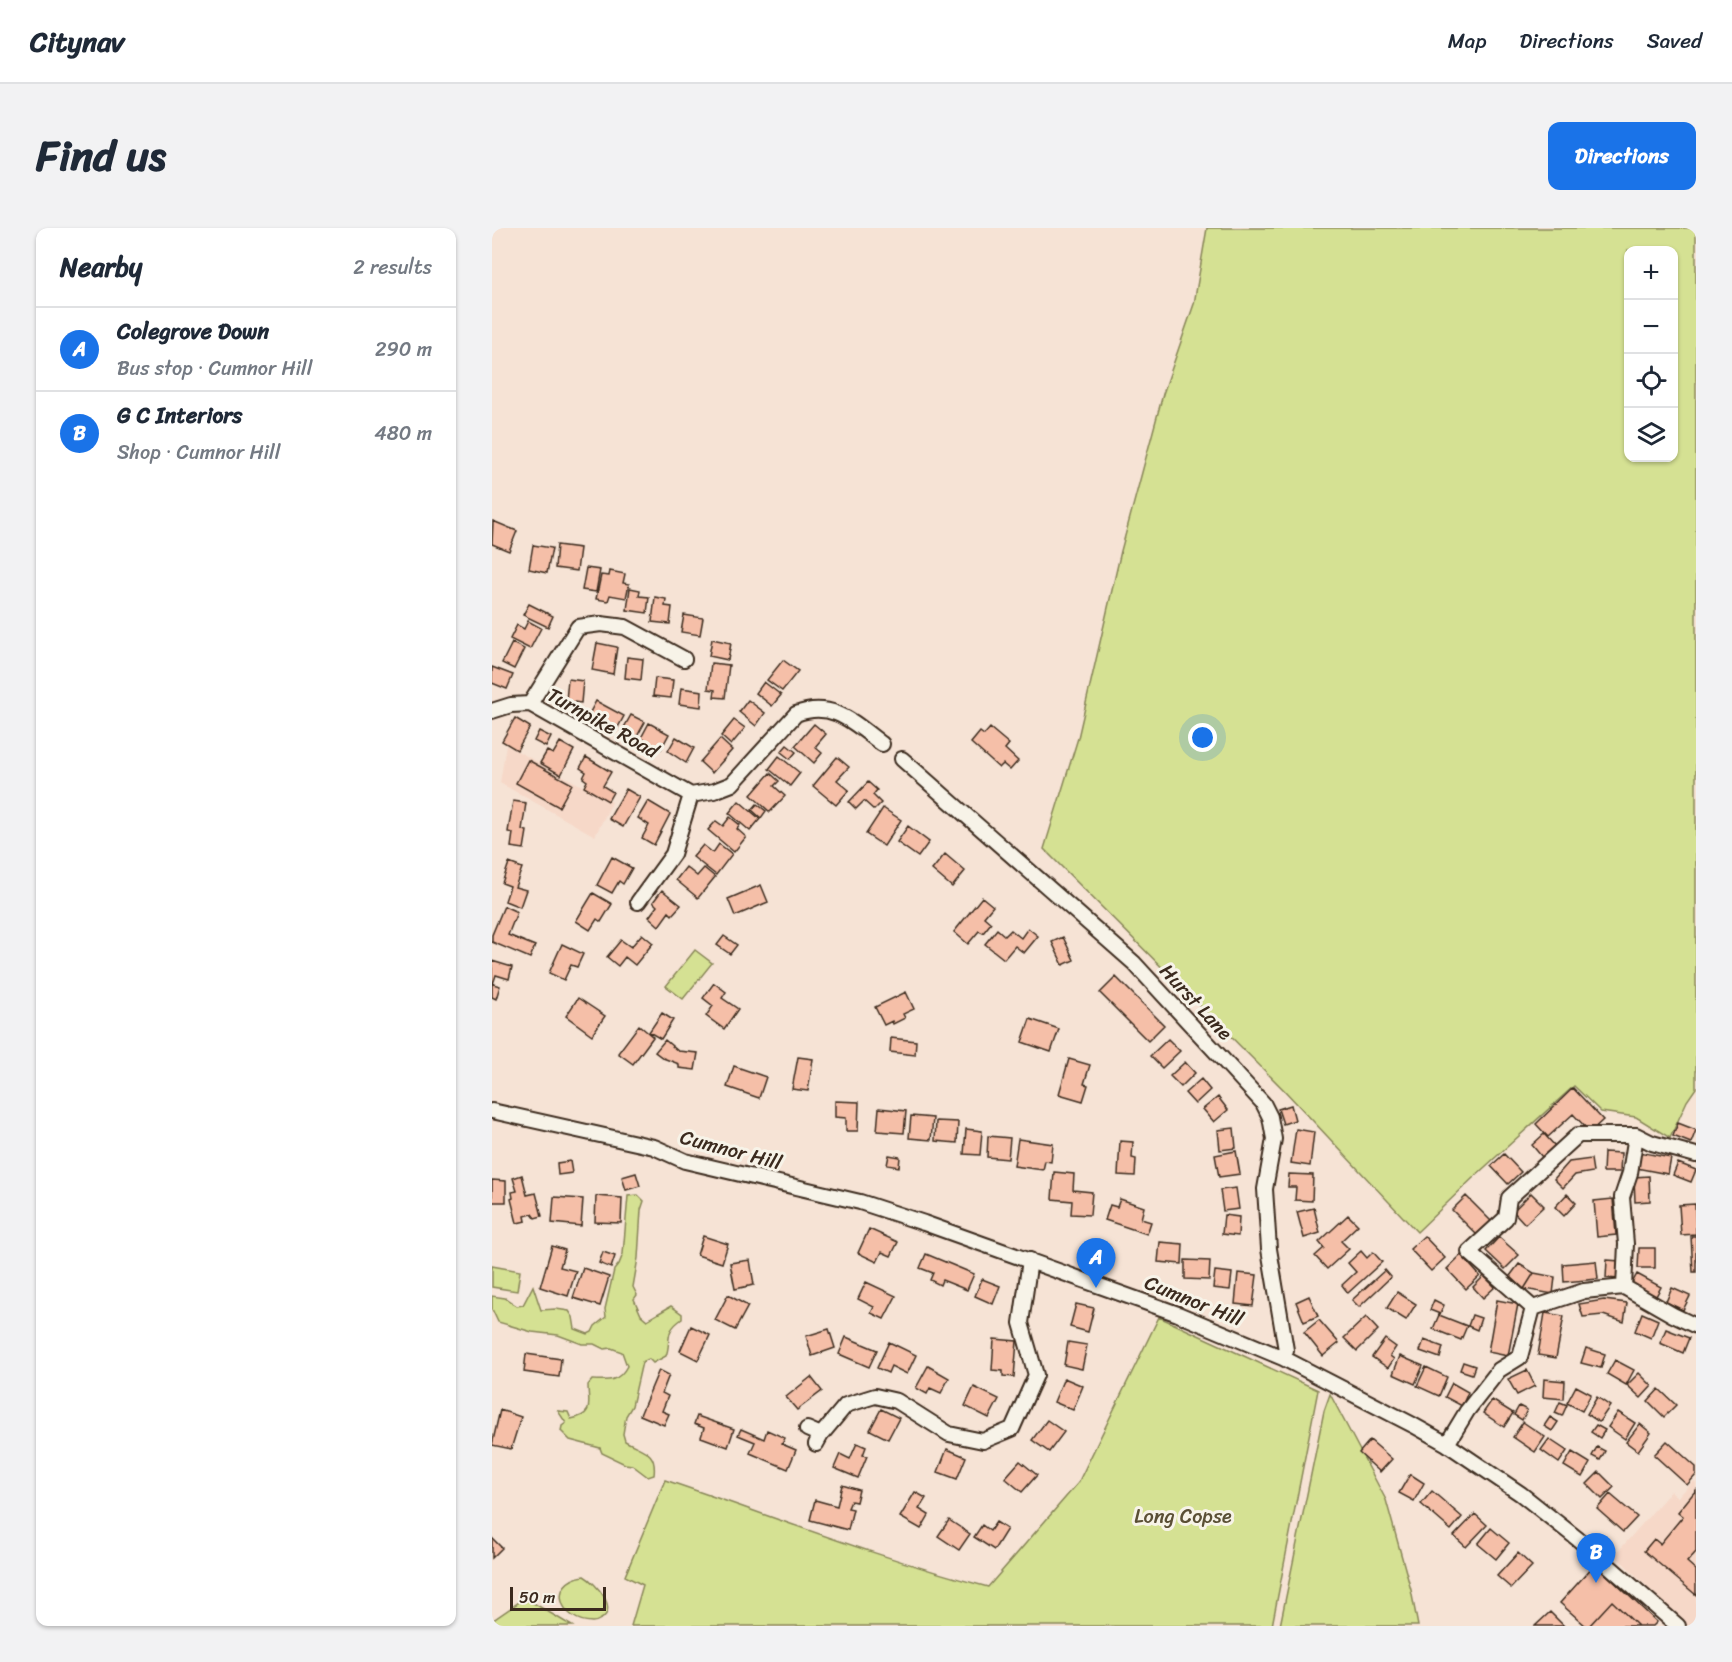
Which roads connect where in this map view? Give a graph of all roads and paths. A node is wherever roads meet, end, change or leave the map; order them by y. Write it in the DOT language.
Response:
graph roads {
  1 [pos="684,659"];
  2 [pos="530,704"];
  3 [pos="492,711"];
  4 [pos="882,744"];
  5 [pos="902,759"];
  6 [pos="691,795"];
  7 [pos="638,902"];
  8 [pos="492,1111"];
  9 [pos="1636,1135"];
  10 [pos="1696,1155"];
  11 [pos="1030,1260"];
  12 [pos="1624,1287"];
  13 [pos="1533,1308"];
  14 [pos="1696,1326"];
  15 [pos="1283,1358"];
  16 [pos="807,1429"];
  17 [pos="1447,1444"];
  18 [pos="1675,1625"];
  1 -- 2 [label="street"];
  2 -- 3 [label="street, Turnpike Road"];
  2 -- 6 [label="street, Turnpike Road"];
  4 -- 6 [label="street"];
  5 -- 15 [label="street, Hurst Lane"];
  6 -- 7 [label="street"];
  8 -- 11 [label="street, Cumnor Hill"];
  9 -- 10 [label="street"];
  9 -- 12 [label="street"];
  9 -- 13 [label="street"];
  11 -- 15 [label="street, Cumnor Hill"];
  11 -- 16 [label="street"];
  12 -- 13 [label="street"];
  12 -- 14 [label="street"];
  13 -- 17 [label="street"];
  15 -- 17 [label="street, Cumnor Hill"];
  17 -- 18 [label="street, Cumnor Hill"];
}
